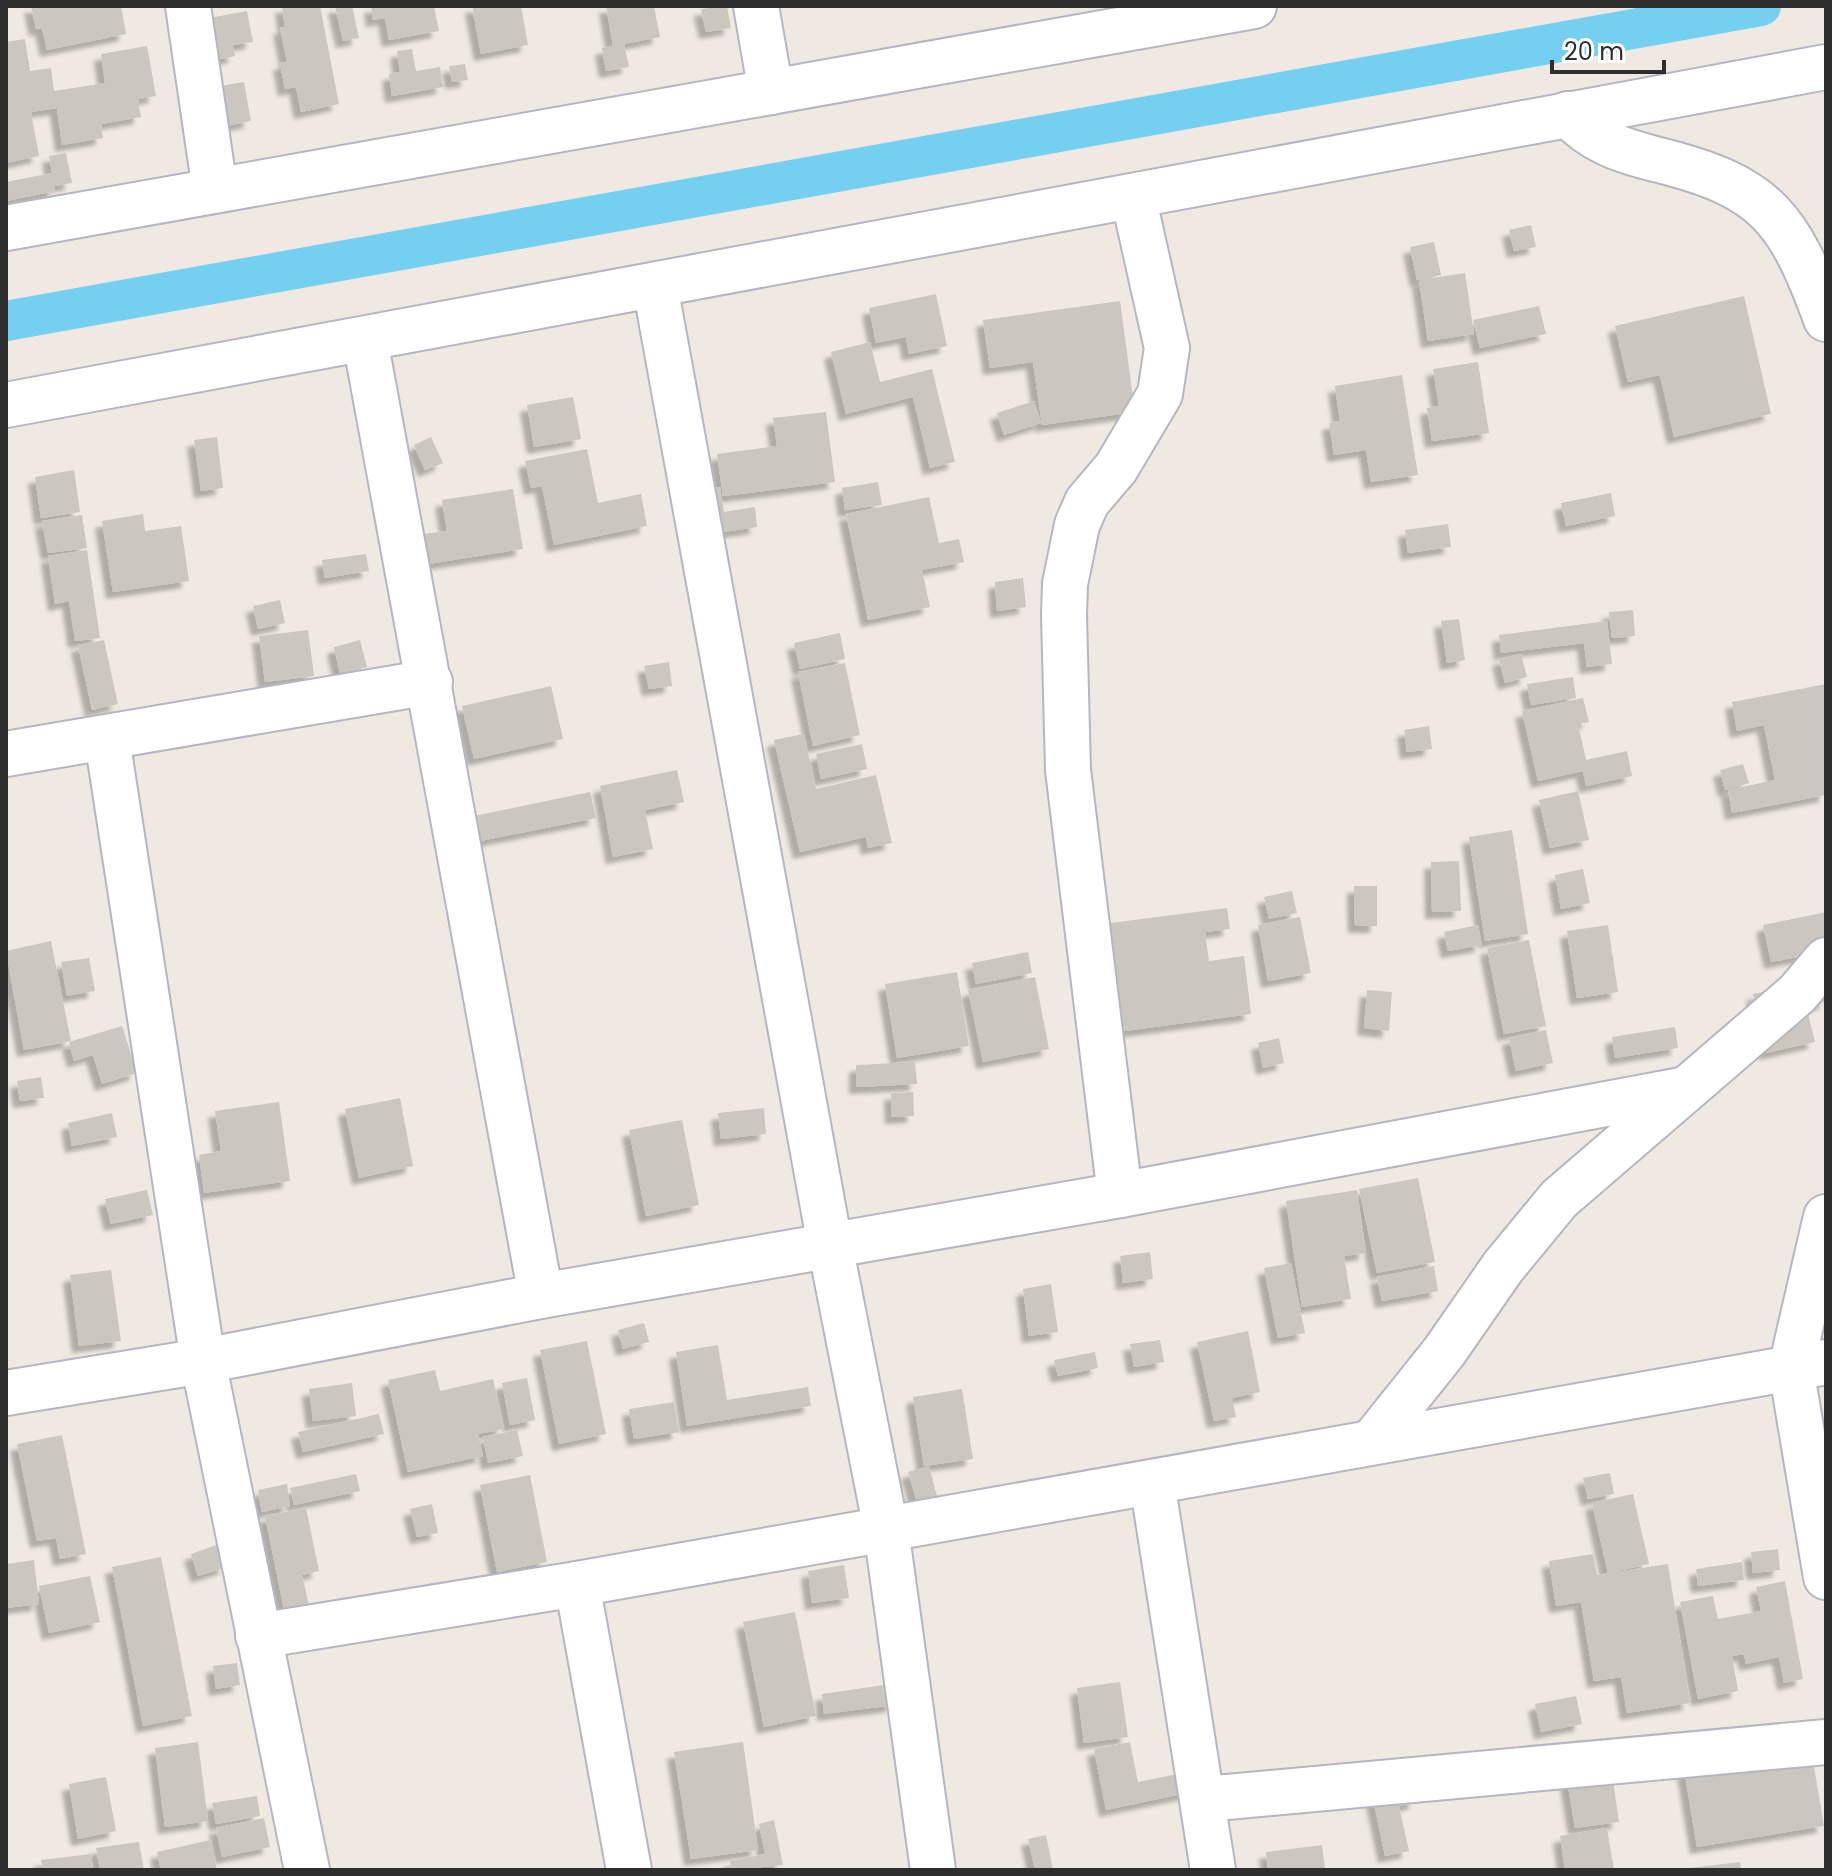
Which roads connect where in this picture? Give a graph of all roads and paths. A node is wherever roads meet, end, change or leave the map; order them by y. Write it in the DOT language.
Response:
graph roads {
  1 [pos="188,6"];
  2 [pos="756,6"];
  3 [pos="1254,6"];
  4 [pos="1065,23"];
  5 [pos="1826,67"];
  6 [pos="771,92"];
  7 [pos="1568,114"];
  8 [pos="215,190"];
  9 [pos="1133,196"];
  10 [pos="6,228"];
  11 [pos="655,286"];
  12 [pos="1826,319"];
  13 [pos="365,340"];
  14 [pos="6,405"];
  15 [pos="430,682"];
  16 [pos="107,739"];
  17 [pos="6,754"];
  18 [pos="1826,960"];
  19 [pos="1686,1089"];
  20 [pos="1120,1195"];
  21 [pos="1826,1217"];
  22 [pos="830,1245"];
  23 [pos="541,1296"];
  24 [pos="203,1361"];
  25 [pos="1809,1365"];
  26 [pos="6,1393"];
  27 [pos="1372,1442"];
  28 [pos="1152,1482"];
  29 [pos="886,1529"];
  30 [pos="1826,1577"];
  31 [pos="577,1584"];
  32 [pos="258,1636"];
  33 [pos="1826,1742"];
  34 [pos="1205,1799"];
  35 [pos="307,1870"];
  36 [pos="629,1870"];
  37 [pos="933,1870"];
  38 [pos="1213,1870"];
  1 -- 8 [label="street"];
  2 -- 6 [label="street"];
  3 -- 4 [label="street"];
  4 -- 6 [label="street"];
  5 -- 7 [label="street"];
  6 -- 8 [label="street"];
  7 -- 9 [label="street"];
  7 -- 12 [label="street"];
  8 -- 10 [label="street"];
  9 -- 11 [label="street"];
  9 -- 20 [label="street"];
  11 -- 13 [label="street"];
  11 -- 22 [label="street"];
  13 -- 14 [label="street"];
  13 -- 15 [label="street"];
  15 -- 16 [label="street"];
  15 -- 23 [label="street"];
  16 -- 17 [label="street"];
  16 -- 24 [label="street"];
  18 -- 19 [label="street"];
  19 -- 20 [label="street"];
  19 -- 27 [label="street"];
  20 -- 22 [label="street"];
  21 -- 25 [label="street"];
  22 -- 23 [label="street"];
  22 -- 29 [label="street"];
  23 -- 24 [label="street"];
  24 -- 26 [label="street"];
  24 -- 32 [label="street"];
  25 -- 27 [label="street"];
  25 -- 30 [label="street"];
  27 -- 28 [label="street"];
  28 -- 29 [label="street"];
  28 -- 34 [label="street"];
  29 -- 31 [label="street"];
  29 -- 37 [label="street"];
  31 -- 32 [label="street"];
  31 -- 36 [label="street"];
  32 -- 35 [label="street"];
  33 -- 34 [label="street"];
  34 -- 38 [label="street"];
}
